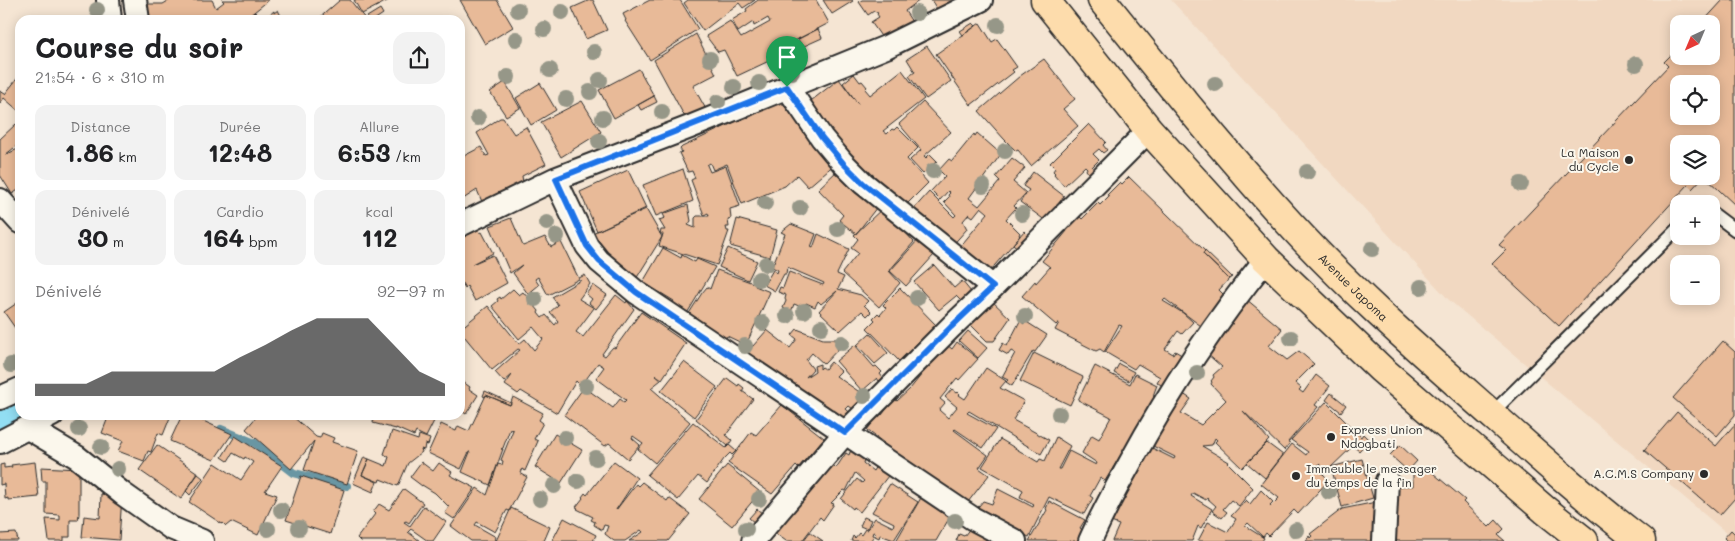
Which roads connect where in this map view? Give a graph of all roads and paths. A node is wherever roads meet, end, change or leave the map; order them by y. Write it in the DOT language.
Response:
graph roads {
  1 [pos="108,0"];
  2 [pos="135,0"];
  3 [pos="981,0"];
  4 [pos="1045,0"];
  5 [pos="1102,0"];
  6 [pos="110,15"];
  7 [pos="137,15"];
  8 [pos="787,87"];
  9 [pos="1149,130"];
  10 [pos="556,179"];
  11 [pos="0,200"];
  12 [pos="15,216"];
  13 [pos="1720,219"];
  14 [pos="465,223"];
  15 [pos="1735,230"];
  16 [pos="1670,236"];
  17 [pos="1266,259"];
  18 [pos="993,287"];
  19 [pos="15,391"];
  20 [pos="0,398"];
  21 [pos="1491,414"];
  22 [pos="43,420"];
  23 [pos="28,428"];
  24 [pos="845,433"];
  25 [pos="0,442"];
  26 [pos="1386,481"];
  27 [pos="202,541"];
  28 [pos="753,541"];
  29 [pos="1015,541"];
  30 [pos="1090,541"];
  31 [pos="1384,541"];
  32 [pos="1584,541"];
  33 [pos="1641,541"];
  1 -- 6 [label="street"];
  2 -- 7 [label="street"];
  3 -- 8 [label="street"];
  4 -- 9 [label="main road"];
  5 -- 21 [label="main road, Avenue Japoma"];
  8 -- 10 [label="street"];
  8 -- 18 [label="street"];
  9 -- 17 [label="main road"];
  9 -- 18 [label="street"];
  10 -- 14 [label="street"];
  10 -- 24 [label="street"];
  11 -- 12 [label="street"];
  13 -- 15 [label="lane"];
  16 -- 21 [label="lane"];
  17 -- 30 [label="street"];
  17 -- 32 [label="main road"];
  18 -- 24 [label="street"];
  19 -- 20 [label="street"];
  21 -- 33 [label="main road, Avenue Japoma"];
  22 -- 23 [label="street"];
  23 -- 25 [label="street"];
  23 -- 27 [label="street"];
  24 -- 28 [label="street"];
  24 -- 29 [label="street"];
  26 -- 31 [label="street"];
}
